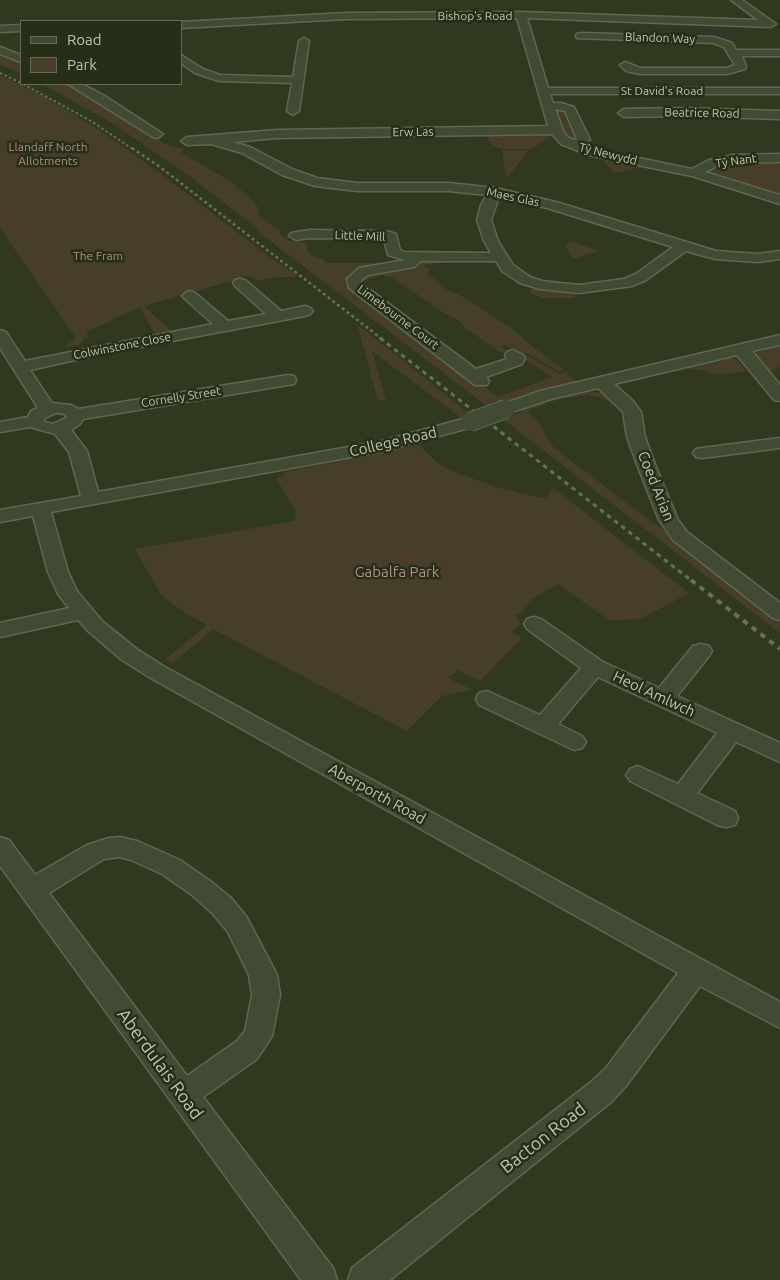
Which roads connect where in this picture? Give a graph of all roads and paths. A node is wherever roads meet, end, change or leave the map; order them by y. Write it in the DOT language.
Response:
graph roads {
  1 [pos="736,0"];
  2 [pos="521,15"];
  3 [pos="769,23"];
  4 [pos="182,25"];
  5 [pos="20,28"];
  6 [pos="0,29"];
  7 [pos="780,30"];
  8 [pos="581,36"];
  9 [pos="304,41"];
  10 [pos="0,50"];
  11 [pos="719,53"];
  12 [pos="733,53"];
  13 [pos="780,53"];
  14 [pos="20,59"];
  15 [pos="182,59"];
  16 [pos="625,65"];
  17 [pos="298,80"];
  18 [pos="76,85"];
  19 [pos="544,91"];
  20 [pos="780,91"];
  21 [pos="548,106"];
  22 [pos="293,111"];
  23 [pos="624,113"];
  24 [pos="780,115"];
  25 [pos="556,130"];
  26 [pos="157,134"];
  27 [pos="270,134"];
  28 [pos="219,140"];
  29 [pos="187,141"];
  30 [pos="573,145"];
  31 [pos="246,150"];
  32 [pos="780,158"];
  33 [pos="694,173"];
  34 [pos="495,192"];
  35 [pos="780,200"];
  36 [pos="296,236"];
  37 [pos="683,246"];
  38 [pos="780,255"];
  39 [pos="415,257"];
  40 [pos="500,257"];
  41 [pos="530,282"];
  42 [pos="240,284"];
  43 [pos="579,289"];
  44 [pos="190,296"];
  45 [pos="305,311"];
  46 [pos="278,316"];
  47 [pos="225,326"];
  48 [pos="0,335"];
  49 [pos="780,340"];
  50 [pos="742,350"];
  51 [pos="5,352"];
  52 [pos="513,355"];
  53 [pos="20,367"];
  54 [pos="288,380"];
  55 [pos="774,380"];
  56 [pos="602,382"];
  57 [pos="780,396"];
  58 [pos="41,415"];
  59 [pos="74,415"];
  60 [pos="0,427"];
  61 [pos="60,428"];
  62 [pos="780,443"];
  63 [pos="702,453"];
  64 [pos="91,500"];
  65 [pos="41,509"];
  66 [pos="0,516"];
  67 [pos="82,612"];
  68 [pos="780,613"];
  69 [pos="534,624"];
  70 [pos="0,630"];
  71 [pos="701,651"];
  72 [pos="595,667"];
  73 [pos="663,698"];
  74 [pos="487,699"];
  75 [pos="543,726"];
  76 [pos="732,730"];
  77 [pos="574,742"];
  78 [pos="780,753"];
  79 [pos="638,775"];
  80 [pos="682,796"];
  81 [pos="726,818"];
  82 [pos="0,847"];
  83 [pos="32,890"];
  84 [pos="696,970"];
  85 [pos="780,1016"];
  86 [pos="184,1095"];
  87 [pos="321,1280"];
  88 [pos="364,1280"];
  1 -- 3 [label="street"];
  2 -- 3 [label="street, Bishop's Road"];
  2 -- 4 [label="street, Bishop's Road"];
  2 -- 19 [label="street"];
  3 -- 7 [label="street"];
  5 -- 6 [label="street"];
  8 -- 12 [label="street, Blandon Way"];
  9 -- 17 [label="street"];
  10 -- 14 [label="street"];
  11 -- 12 [label="street"];
  12 -- 13 [label="street"];
  12 -- 16 [label="street, Blandon Way"];
  15 -- 17 [label="street"];
  17 -- 22 [label="street"];
  18 -- 26 [label="street"];
  19 -- 20 [label="street, St David's Road"];
  19 -- 21 [label="street"];
  21 -- 25 [label="street"];
  21 -- 30 [label="street"];
  23 -- 24 [label="street, Beatrice Road"];
  25 -- 27 [label="street, Erw Las"];
  25 -- 30 [label="street, Tŷ Newydd"];
  27 -- 28 [label="street, Erw Las"];
  27 -- 31 [label="street, Erw Las"];
  28 -- 29 [label="street, Erw Las"];
  28 -- 31 [label="street, Erw Las"];
  30 -- 33 [label="street, Tŷ Newydd"];
  31 -- 34 [label="street, Maes Glas"];
  32 -- 33 [label="street, Tŷ Nant"];
  33 -- 35 [label="street, Tŷ Newydd"];
  34 -- 37 [label="street, Maes Glas"];
  34 -- 40 [label="street"];
  36 -- 39 [label="street, Little Mill"];
  37 -- 38 [label="street, Maes Glas"];
  37 -- 43 [label="street"];
  39 -- 40 [label="street, Little Mill"];
  39 -- 52 [label="street, Limebourne Court"];
  40 -- 41 [label="street"];
  41 -- 43 [label="street"];
  41 -- 43 [label="street"];
  42 -- 46 [label="street"];
  44 -- 47 [label="street"];
  45 -- 46 [label="street, Colwinstone Close"];
  46 -- 47 [label="street, Colwinstone Close"];
  47 -- 53 [label="street, Colwinstone Close"];
  48 -- 51 [label="street"];
  49 -- 50 [label="street, College Road"];
  50 -- 55 [label="street"];
  50 -- 56 [label="street, College Road"];
  51 -- 53 [label="street"];
  53 -- 58 [label="street"];
  54 -- 59 [label="street, Cornelly Street"];
  55 -- 57 [label="street"];
  56 -- 64 [label="street, College Road, bridge"];
  56 -- 68 [label="street, Coed Arian"];
  58 -- 59 [label="street"];
  58 -- 60 [label="street"];
  58 -- 61 [label="street"];
  59 -- 61 [label="street"];
  61 -- 64 [label="street"];
  62 -- 63 [label="street"];
  64 -- 65 [label="street, College Road"];
  65 -- 66 [label="street, College Road"];
  65 -- 67 [label="street, Aberporth Road"];
  67 -- 70 [label="street"];
  67 -- 84 [label="street, Aberporth Road"];
  69 -- 72 [label="street, Heol Amlwch"];
  71 -- 73 [label="street"];
  72 -- 73 [label="street, Heol Amlwch"];
  72 -- 75 [label="street"];
  73 -- 76 [label="street, Heol Amlwch"];
  74 -- 75 [label="street"];
  75 -- 77 [label="street"];
  76 -- 78 [label="street, Heol Amlwch"];
  76 -- 80 [label="street"];
  79 -- 80 [label="street"];
  80 -- 81 [label="street"];
  82 -- 83 [label="street, Aberdulais Road"];
  83 -- 86 [label="street, Aberdulais Road"];
  83 -- 86 [label="street"];
  84 -- 85 [label="street, Aberporth Road"];
  84 -- 88 [label="street, Bacton Road"];
  86 -- 87 [label="street, Aberdulais Road"];
}
